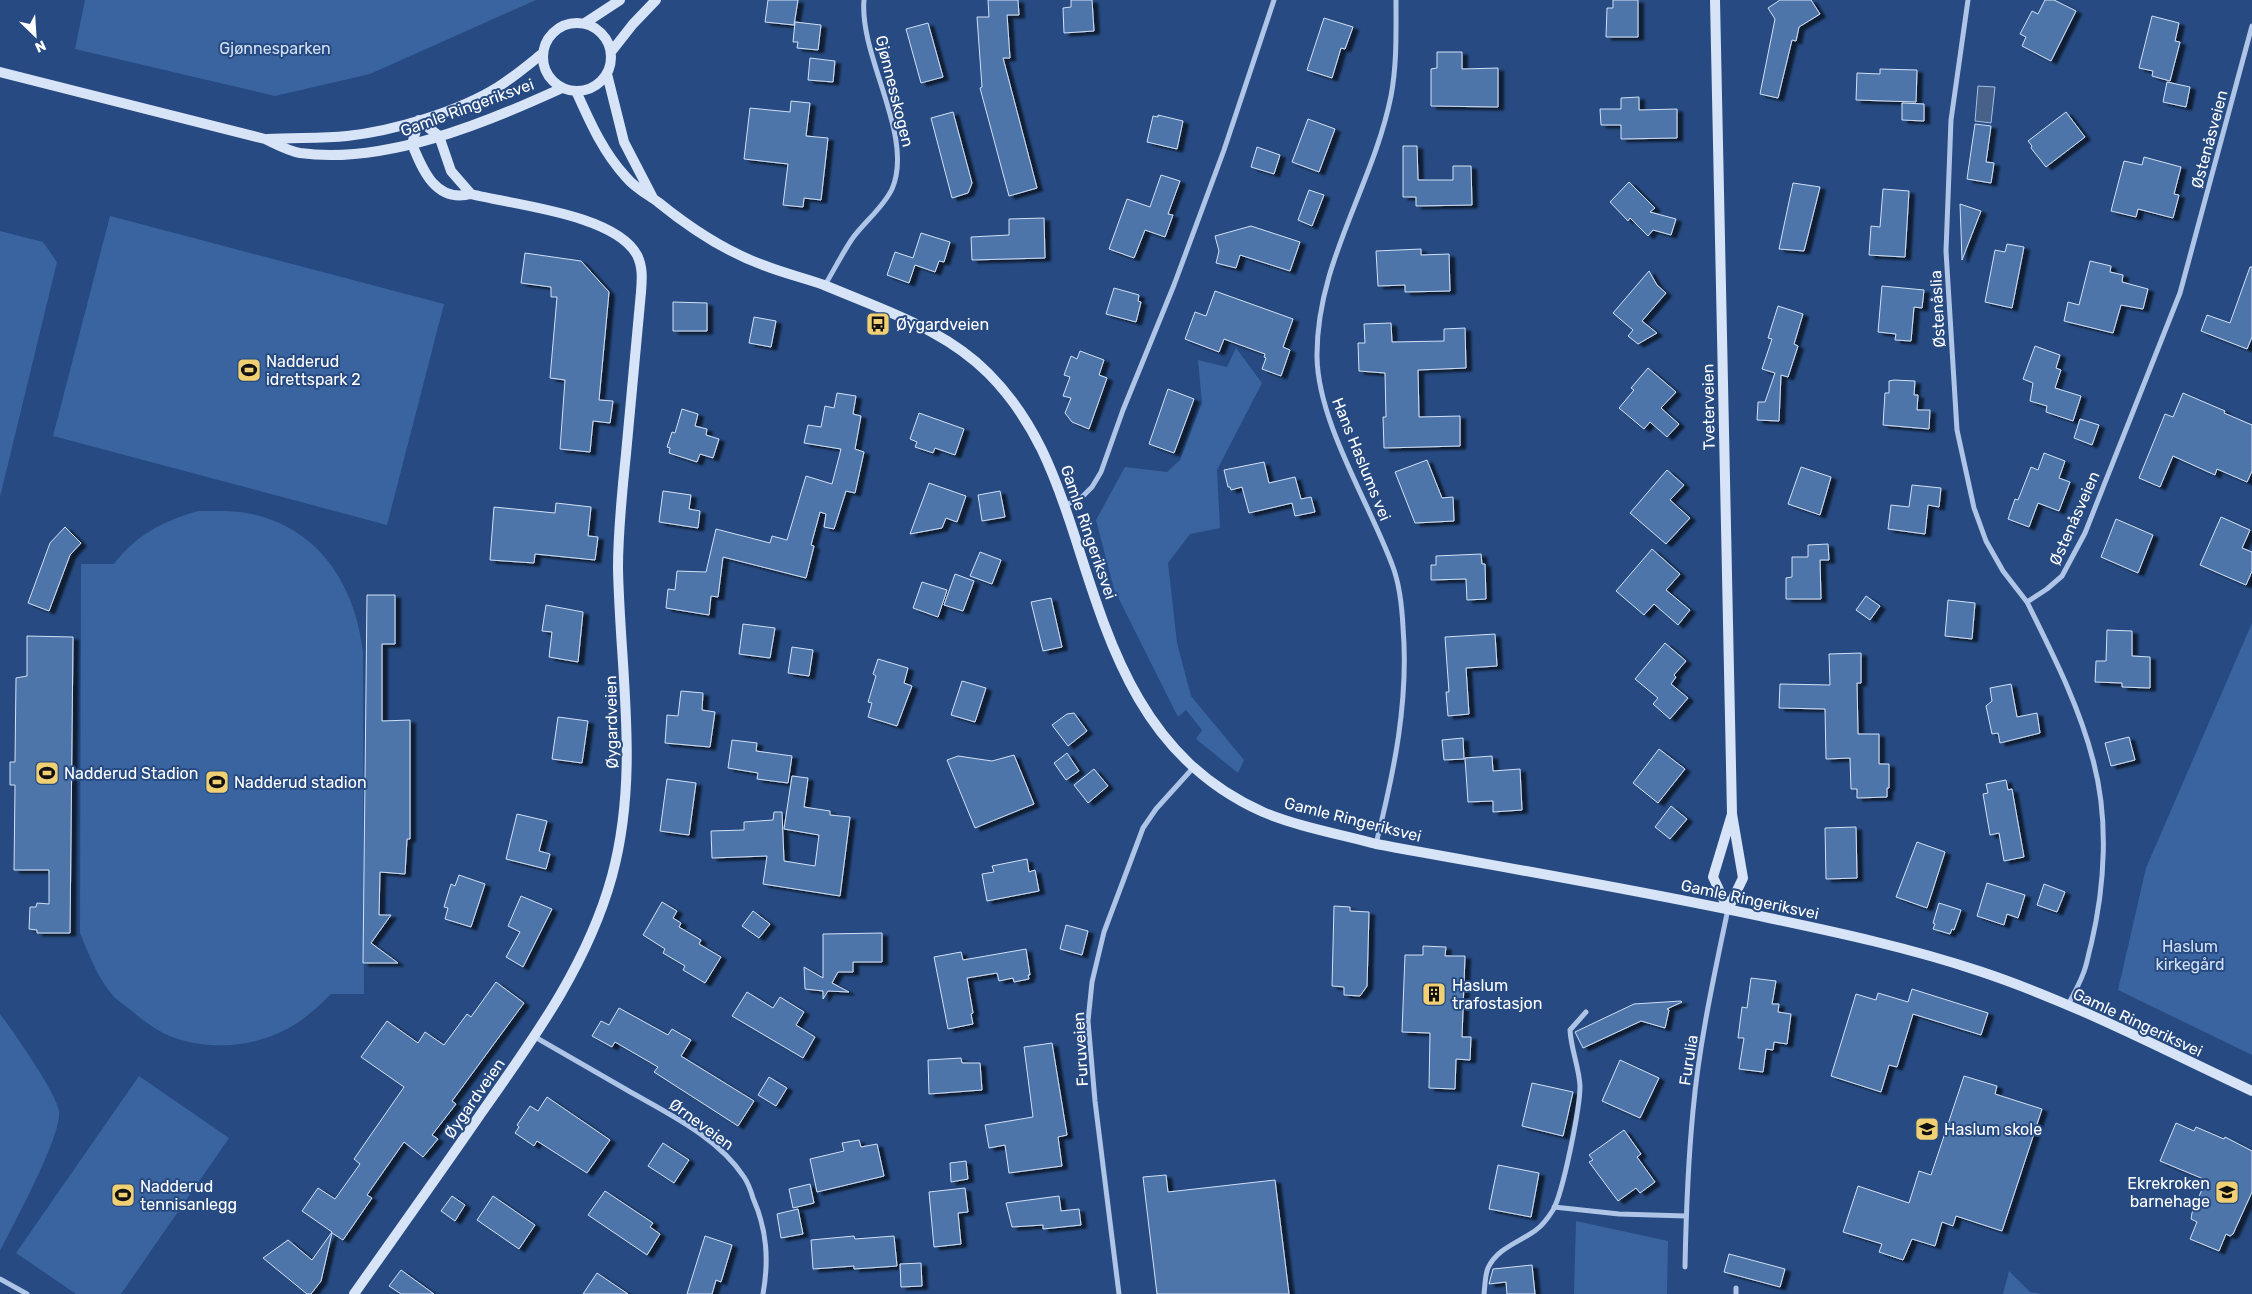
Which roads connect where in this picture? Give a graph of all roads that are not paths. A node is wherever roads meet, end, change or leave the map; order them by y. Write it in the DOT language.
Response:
graph roads {
  1 [pos="620,0"];
  2 [pos="656,0"];
  3 [pos="864,0"];
  4 [pos="1274,0"];
  5 [pos="1396,0"];
  6 [pos="1715,0"];
  7 [pos="1968,0"];
  8 [pos="585,23"];
  9 [pos="2252,26"];
  10 [pos="611,52"];
  11 [pos="543,53"];
  12 [pos="0,72"];
  13 [pos="607,74"];
  14 [pos="562,88"];
  15 [pos="576,91"];
  16 [pos="420,120"];
  17 [pos="439,136"];
  18 [pos="265,139"];
  19 [pos="412,144"];
  20 [pos="471,194"];
  21 [pos="654,199"];
  22 [pos="825,286"];
  23 [pos="1065,505"];
  24 [pos="2027,602"];
  25 [pos="1192,768"];
  26 [pos="1732,814"];
  27 [pos="1376,844"];
  28 [pos="1728,909"];
  29 [pos="2068,1005"];
  30 [pos="1586,1012"];
  31 [pos="535,1037"];
  32 [pos="2252,1091"];
  33 [pos="1554,1207"];
  34 [pos="1686,1216"];
  35 [pos="1685,1267"];
  36 [pos="0,1279"];
  37 [pos="1736,1288"];
  38 [pos="27,1294"];
  39 [pos="354,1294"];
  40 [pos="763,1294"];
  41 [pos="1120,1294"];
  42 [pos="1484,1294"];
  43 [pos="1736,1294"];
  1 -- 8 [label="main road"];
  2 -- 10 [label="main road"];
  3 -- 22 [label="street, Gjønnesskogen"];
  4 -- 23 [label="street"];
  5 -- 27 [label="street, Hans Haslums vei"];
  6 -- 26 [label="main road, Tveterveien"];
  7 -- 24 [label="street, Østenåslia"];
  8 -- 10 [label="main road"];
  8 -- 11 [label="main road"];
  9 -- 24 [label="street, Østenåsveien"];
  10 -- 13 [label="main road"];
  11 -- 14 [label="main road"];
  11 -- 16 [label="main road, Gamle Ringeriksvei"];
  12 -- 18 [label="main road, Gamle Ringeriksvei"];
  13 -- 15 [label="main road"];
  13 -- 21 [label="main road, Gamle Ringeriksvei"];
  14 -- 15 [label="main road"];
  14 -- 17 [label="main road, Gamle Ringeriksvei"];
  15 -- 21 [label="main road, Gamle Ringeriksvei"];
  16 -- 17 [label="main road"];
  16 -- 18 [label="main road, Gamle Ringeriksvei"];
  16 -- 19 [label="main road"];
  17 -- 19 [label="main road, Gamle Ringeriksvei"];
  17 -- 20 [label="main road"];
  18 -- 19 [label="main road, Gamle Ringeriksvei"];
  19 -- 20 [label="main road, Øygardveien"];
  20 -- 31 [label="main road, Øygardveien"];
  21 -- 22 [label="main road, Gamle Ringeriksvei"];
  22 -- 23 [label="main road, Gamle Ringeriksvei"];
  23 -- 25 [label="main road, Gamle Ringeriksvei"];
  24 -- 29 [label="street"];
  25 -- 27 [label="main road, Gamle Ringeriksvei"];
  25 -- 41 [label="street, Furuveien"];
  26 -- 28 [label="main road, Tveterveien"];
  26 -- 28 [label="main road, Tveterveien"];
  27 -- 28 [label="main road, Gamle Ringeriksvei"];
  28 -- 29 [label="main road, Gamle Ringeriksvei"];
  28 -- 34 [label="street, Furulia"];
  29 -- 32 [label="main road, Gamle Ringeriksvei"];
  30 -- 33 [label="street"];
  31 -- 39 [label="main road, Øygardveien"];
  31 -- 40 [label="street, Ørneveien"];
  33 -- 34 [label="street"];
  33 -- 42 [label="street"];
  34 -- 35 [label="street, Furulia"];
  36 -- 38 [label="street"];
  37 -- 43 [label="street"];
}
